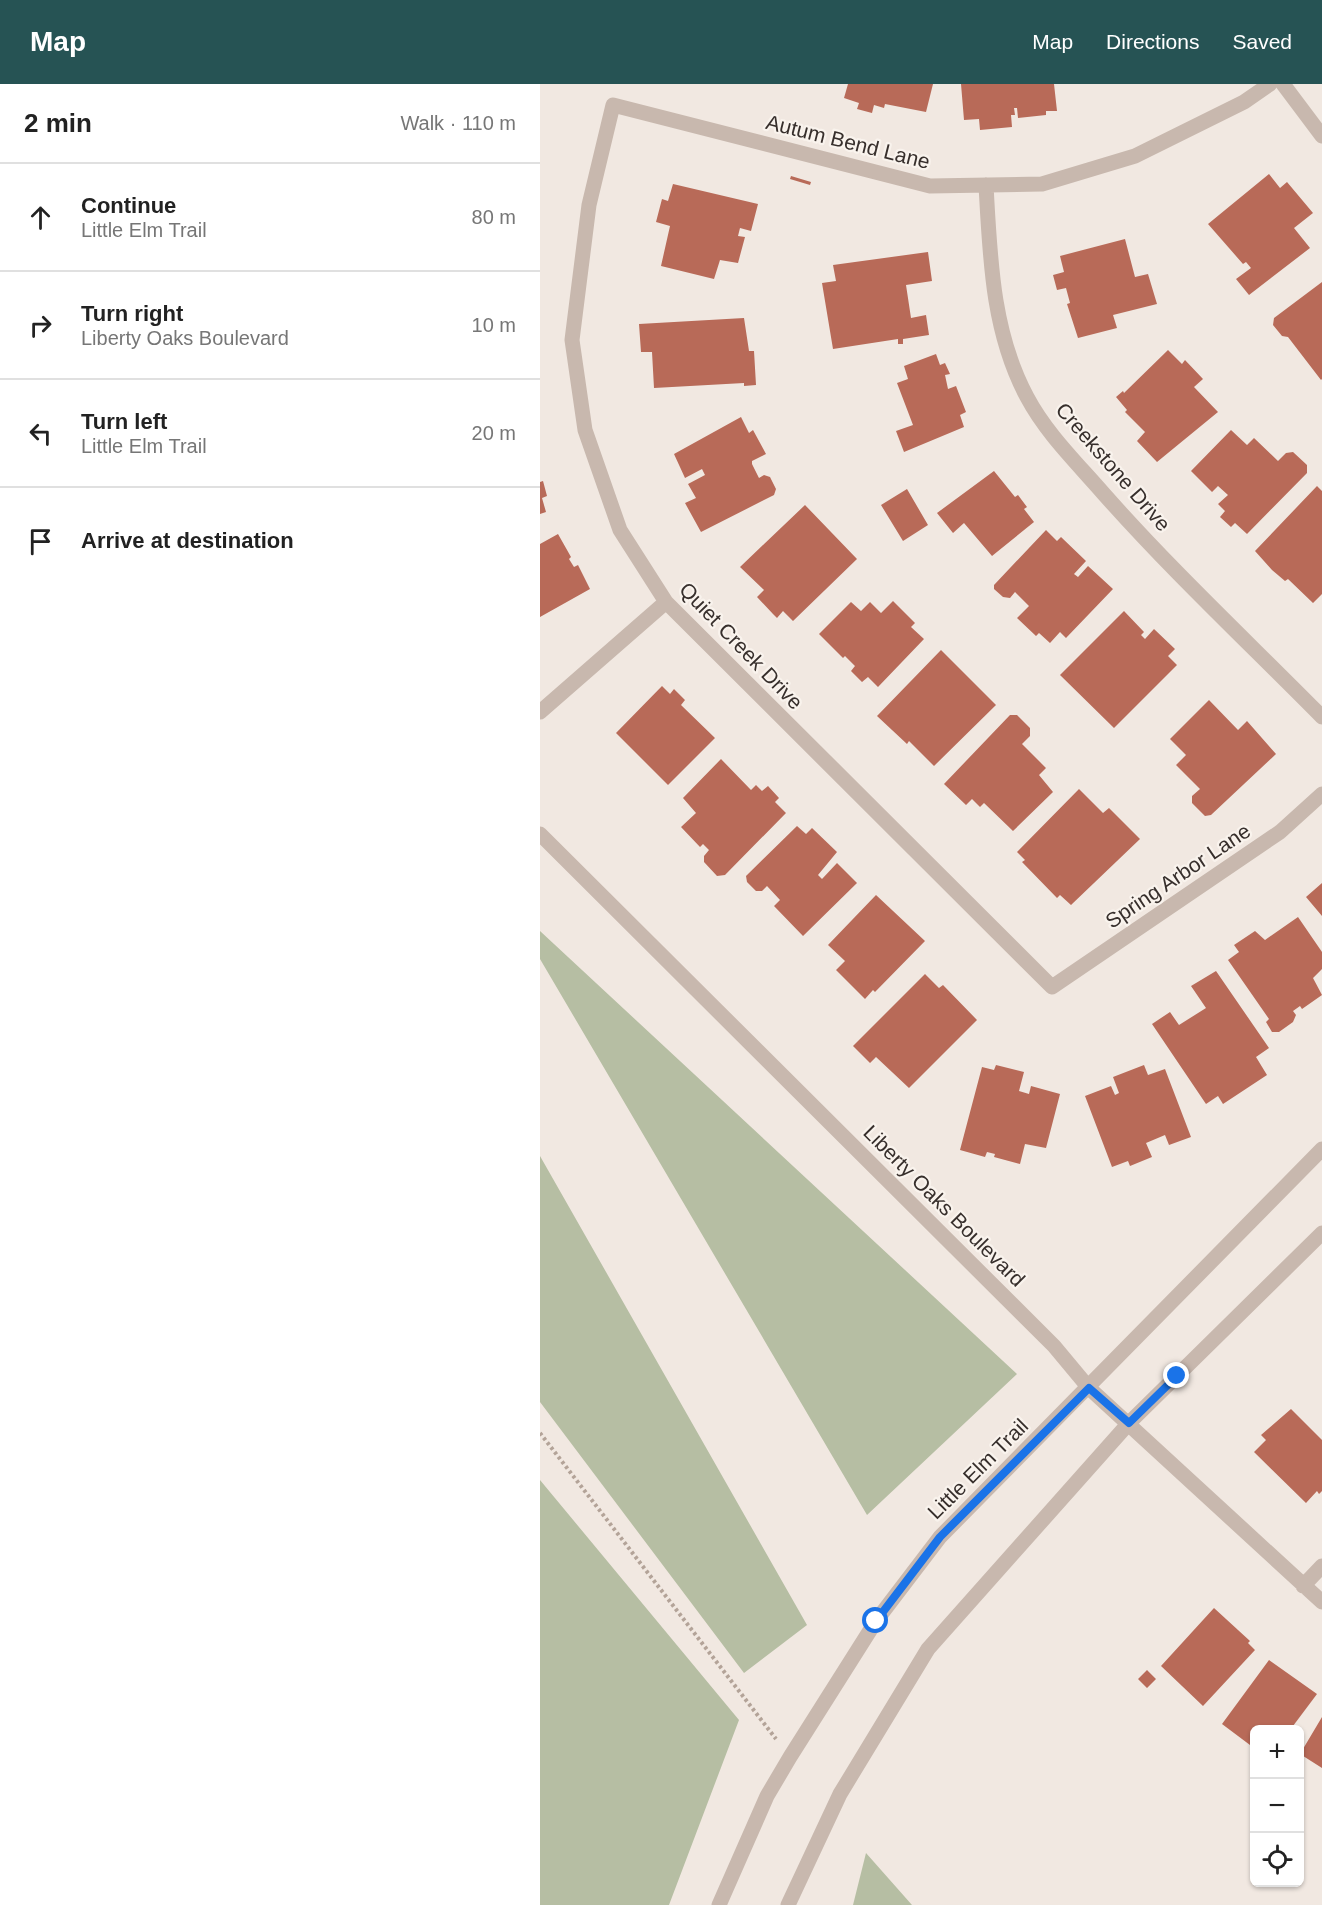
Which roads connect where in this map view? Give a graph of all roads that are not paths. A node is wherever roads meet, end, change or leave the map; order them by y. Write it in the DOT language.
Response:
graph roads {
  1 [pos="1270,84"];
  2 [pos="1283,84"];
  3 [pos="613,105"];
  4 [pos="1322,136"];
  5 [pos="986,185"];
  6 [pos="666,603"];
  7 [pos="540,712"];
  8 [pos="1322,717"];
  9 [pos="1322,794"];
  10 [pos="540,834"];
  11 [pos="1052,987"];
  12 [pos="1322,1149"];
  13 [pos="1322,1233"];
  14 [pos="1089,1388"];
  15 [pos="1129,1423"];
  16 [pos="1322,1566"];
  17 [pos="1303,1586"];
  18 [pos="1322,1602"];
  19 [pos="719,1905"];
  20 [pos="788,1905"];
  1 -- 5 [label="street, Autum Bend Lane"];
  2 -- 4 [label="street"];
  3 -- 5 [label="street, Autum Bend Lane"];
  3 -- 6 [label="street, Quiet Creek Drive"];
  5 -- 8 [label="street, Creekstone Drive"];
  6 -- 7 [label="street"];
  6 -- 11 [label="street, Quiet Creek Drive"];
  9 -- 11 [label="street, Spring Arbor Lane"];
  10 -- 14 [label="street, Liberty Oaks Boulevard"];
  12 -- 14 [label="street, Little Elm Trail"];
  13 -- 15 [label="street"];
  14 -- 15 [label="street, Liberty Oaks Boulevard"];
  14 -- 19 [label="street, Little Elm Trail"];
  15 -- 17 [label="street, Liberty Oaks Boulevard"];
  15 -- 20 [label="street"];
  16 -- 17 [label="street"];
  17 -- 18 [label="street, Liberty Oaks Boulevard"];
}
